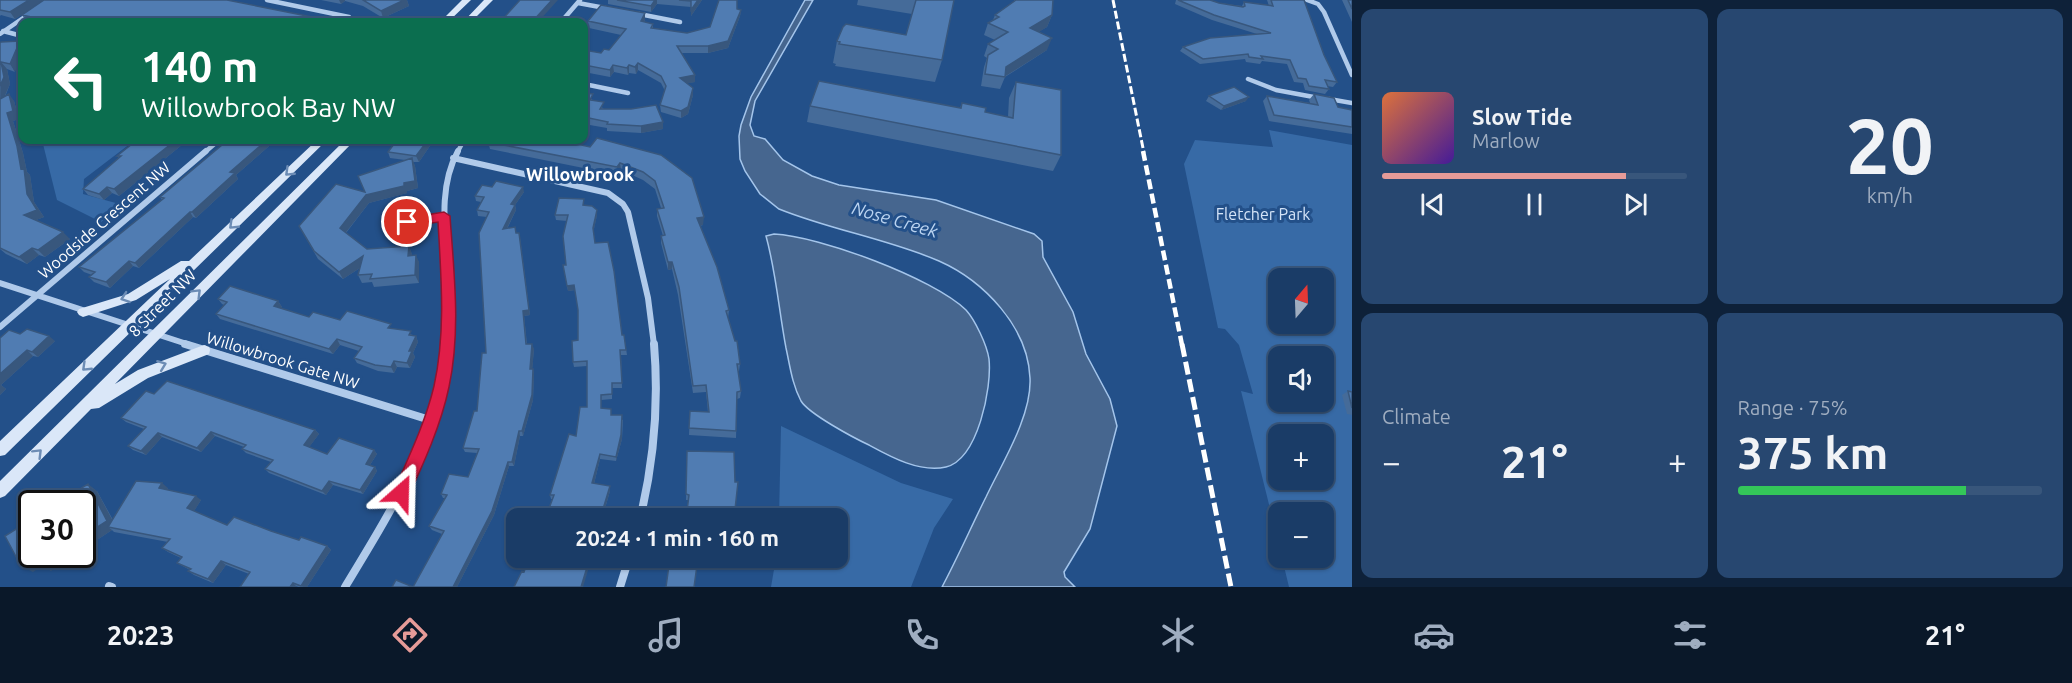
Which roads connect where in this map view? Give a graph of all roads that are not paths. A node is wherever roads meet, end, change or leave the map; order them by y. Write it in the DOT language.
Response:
graph roads {
  1 [pos="267,0"];
  2 [pos="467,0"];
  3 [pos="489,0"];
  4 [pos="1307,0"];
  5 [pos="579,1"];
  6 [pos="612,9"];
  7 [pos="31,13"];
  8 [pos="634,13"];
  9 [pos="23,18"];
  10 [pos="350,18"];
  11 [pos="448,18"];
  12 [pos="471,18"];
  13 [pos="564,18"];
  14 [pos="18,21"];
  15 [pos="680,22"];
  16 [pos="1,32"];
  17 [pos="18,35"];
  18 [pos="1352,75"];
  19 [pos="1248,79"];
  20 [pos="588,85"];
  21 [pos="628,93"];
  22 [pos="1352,103"];
  23 [pos="214,144"];
  24 [pos="318,144"];
  25 [pos="346,144"];
  26 [pos="462,144"];
  27 [pos="453,158"];
  28 [pos="444,216"];
  29 [pos="388,225"];
  30 [pos="211,247"];
  31 [pos="0,283"];
  32 [pos="36,297"];
  33 [pos="83,312"];
  34 [pos="129,326"];
  35 [pos="0,327"];
  36 [pos="156,335"];
  37 [pos="204,350"];
  38 [pos="75,415"];
  39 [pos="430,420"];
  40 [pos="0,450"];
  41 [pos="0,491"];
  42 [pos="642,508"];
  43 [pos="626,568"];
  44 [pos="345,587"];
  45 [pos="620,587"];
  1 -- 10 [label="street"];
  2 -- 11 [label="main road"];
  3 -- 12 [label="main road"];
  4 -- 18 [label="street"];
  5 -- 6 [label="street"];
  5 -- 13 [label="street"];
  7 -- 9 [label="street"];
  8 -- 15 [label="street"];
  14 -- 16 [label="street"];
  16 -- 17 [label="street"];
  19 -- 22 [label="street"];
  20 -- 21 [label="street"];
  23 -- 32 [label="street, Woodside Crescent NW"];
  24 -- 30 [label="main road, 8 Street NW, one-way"];
  36 -- 25 [label="main road, 8 Street NW, one-way"];
  26 -- 27 [label="street"];
  27 -- 28 [label="street"];
  27 -- 42 [label="street"];
  28 -- 29 [label="street"];
  28 -- 39 [label="street"];
  30 -- 33 [label="main road, one-way"];
  30 -- 34 [label="main road, 8 Street NW"];
  31 -- 32 [label="street, Woodside Crescent NW"];
  32 -- 33 [label="street, Willowbrook Gate NW"];
  32 -- 35 [label="street"];
  33 -- 34 [label="street, Willowbrook Gate NW"];
  34 -- 36 [label="street, Willowbrook Gate NW"];
  34 -- 40 [label="main road, 8 Street NW, one-way"];
  36 -- 37 [label="street, Willowbrook Gate NW"];
  36 -- 38 [label="main road, 8 Street NW"];
  38 -- 37 [label="main road, one-way"];
  37 -- 39 [label="street, Willowbrook Gate NW"];
  41 -- 38 [label="main road, 8 Street NW, one-way"];
  39 -- 44 [label="street"];
  43 -- 45 [label="street"];
}
